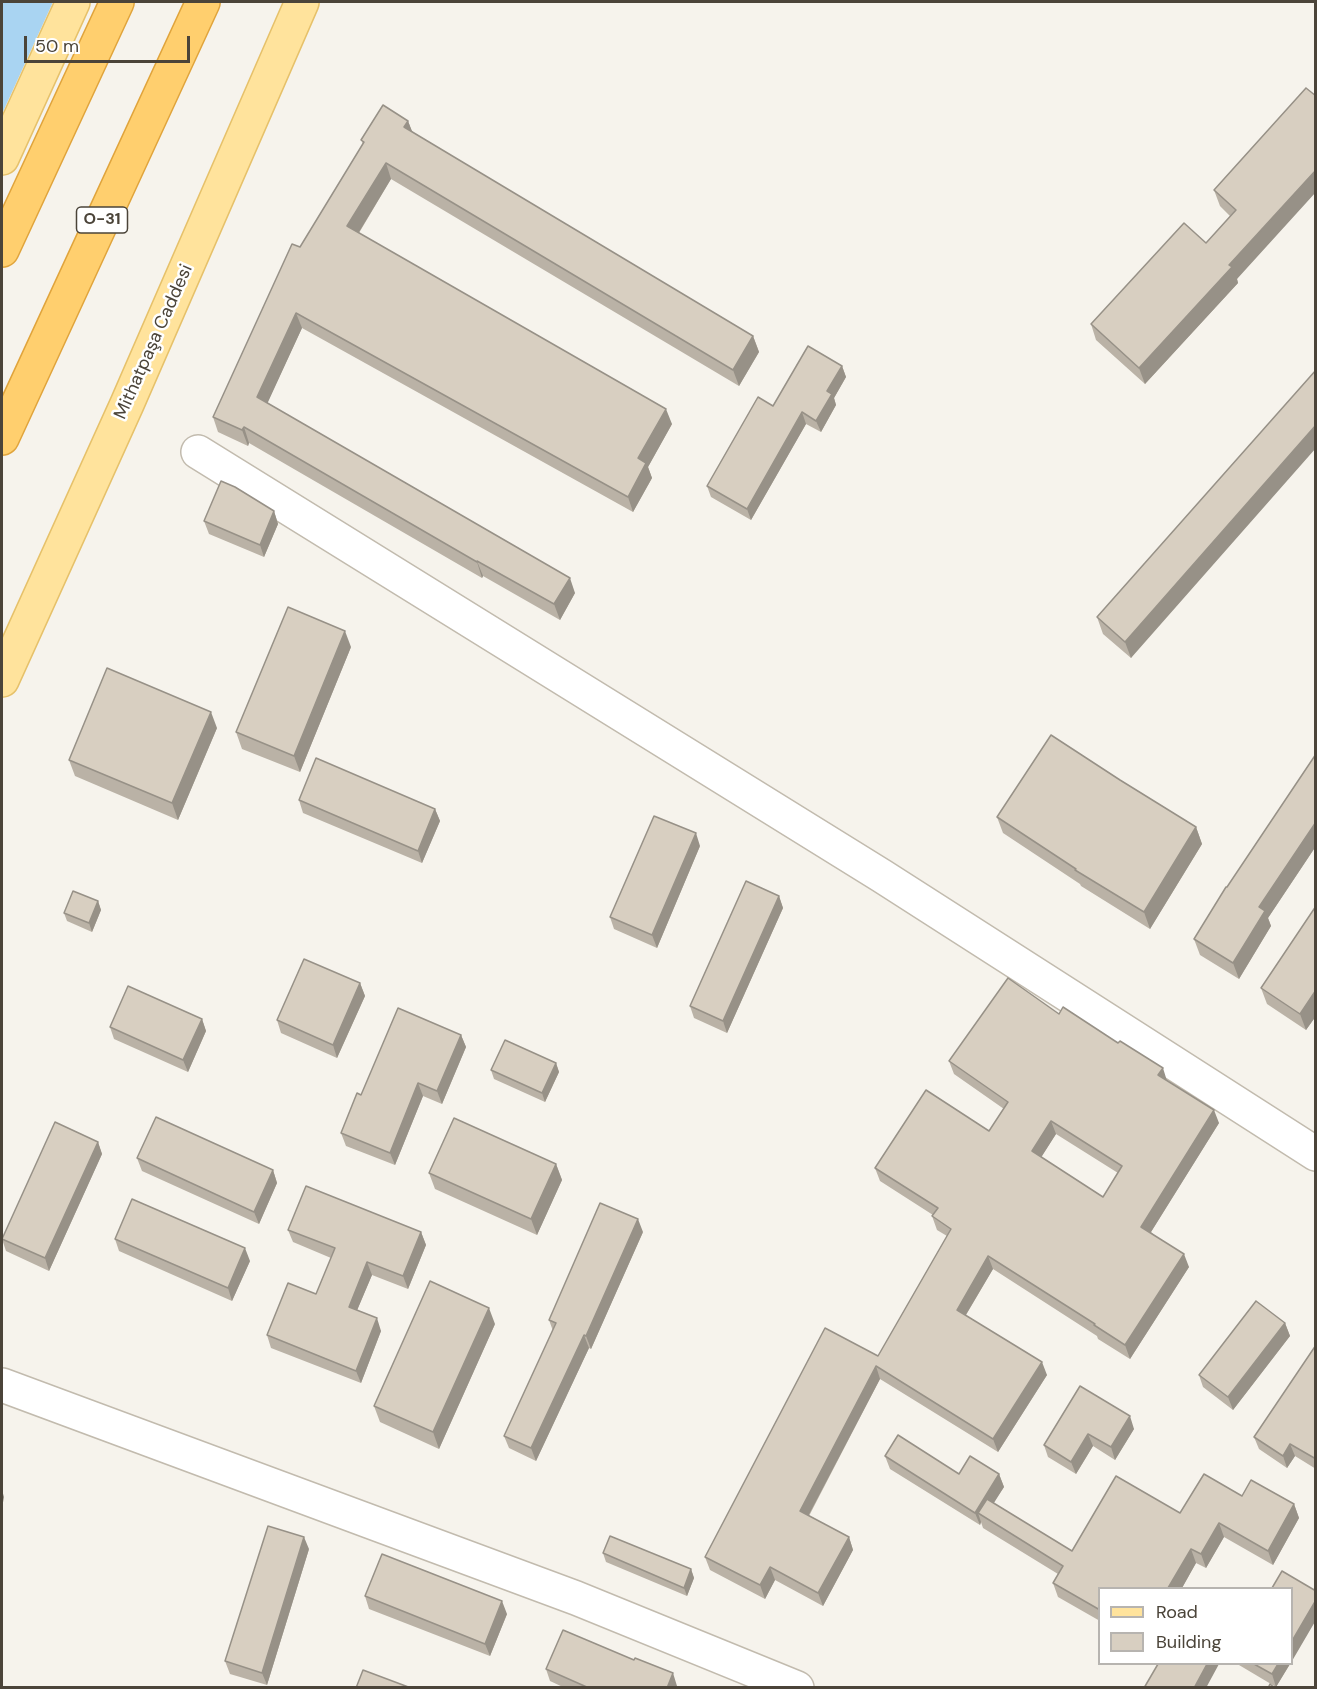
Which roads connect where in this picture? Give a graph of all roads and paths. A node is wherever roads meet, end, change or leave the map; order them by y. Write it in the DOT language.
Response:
graph roads {
  1 [pos="73,2"];
  2 [pos="117,2"];
  3 [pos="203,2"];
  4 [pos="302,2"];
  5 [pos="2,158"];
  6 [pos="2,250"];
  7 [pos="2,438"];
  8 [pos="198,452"];
  9 [pos="2,680"];
  10 [pos="1316,1154"];
  11 [pos="2,1385"];
  12 [pos="797,1688"];
  1 -- 5 [label="main road"];
  2 -- 6 [label="highway"];
  3 -- 7 [label="highway, O-31"];
  4 -- 9 [label="main road, Mithatpaşa Caddesi"];
  8 -- 10 [label="lane"];
  11 -- 12 [label="lane"];
}
